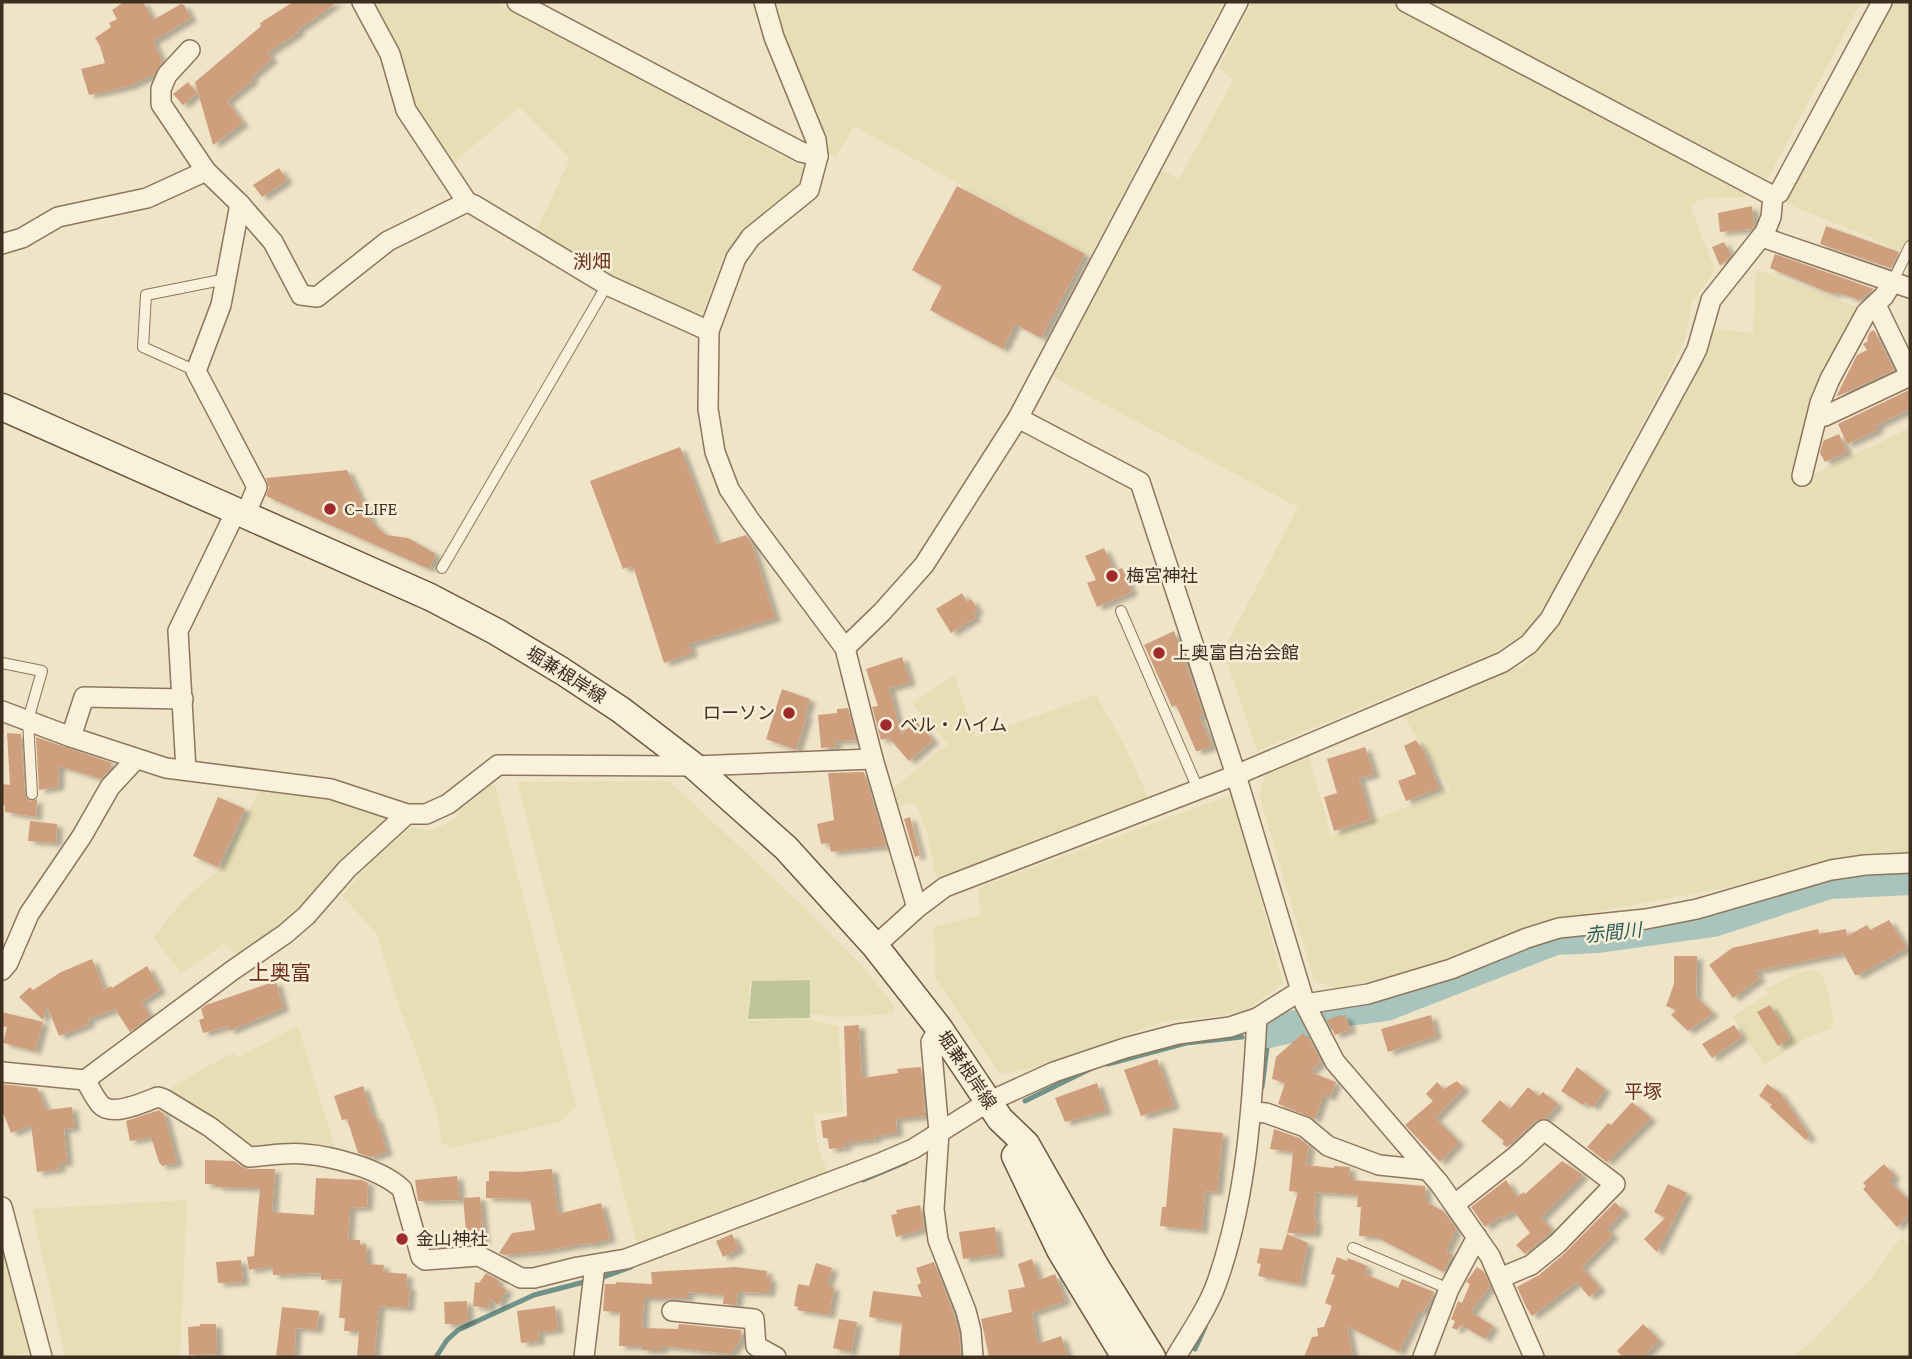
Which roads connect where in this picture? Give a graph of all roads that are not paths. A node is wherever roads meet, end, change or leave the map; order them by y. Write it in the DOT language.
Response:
graph roads {
  1 [pos="362,2"];
  2 [pos="516,2"];
  3 [pos="764,2"];
  4 [pos="1238,2"];
  5 [pos="1406,2"];
  6 [pos="1882,2"];
  7 [pos="190,50"];
  8 [pos="818,156"];
  9 [pos="206,171"];
  10 [pos="1773,196"];
  11 [pos="467,202"];
  12 [pos="240,204"];
  13 [pos="1762,237"];
  14 [pos="2,244"];
  15 [pos="1910,246"];
  16 [pos="226,279"];
  17 [pos="607,285"];
  18 [pos="1901,286"];
  19 [pos="1876,305"];
  20 [pos="709,331"];
  21 [pos="196,371"];
  22 [pos="1910,375"];
  23 [pos="2,407"];
  24 [pos="1817,417"];
  25 [pos="1018,418"];
  26 [pos="1802,476"];
  27 [pos="240,514"];
  28 [pos="442,568"];
  29 [pos="1121,611"];
  30 [pos="845,648"];
  31 [pos="2,663"];
  32 [pos="183,699"];
  33 [pos="2,711"];
  34 [pos="28,720"];
  35 [pos="71,737"];
  36 [pos="873,759"];
  37 [pos="136,760"];
  38 [pos="695,765"];
  39 [pos="186,770"];
  40 [pos="1236,775"];
  41 [pos="1198,789"];
  42 [pos="32,794"];
  43 [pos="407,814"];
  44 [pos="1910,863"];
  45 [pos="917,908"];
  46 [pos="875,946"];
  47 [pos="2,970"];
  48 [pos="1302,997"];
  49 [pos="1257,1018"];
  50 [pos="939,1028"];
  51 [pos="2,1072"];
  52 [pos="85,1080"];
  53 [pos="994,1110"];
  54 [pos="1259,1113"];
  55 [pos="939,1143"];
  56 [pos="1020,1148"];
  57 [pos="1428,1170"];
  58 [pos="1455,1204"];
  59 [pos="2,1207"];
  60 [pos="1477,1237"];
  61 [pos="1353,1248"];
  62 [pos="594,1275"];
  63 [pos="1500,1278"];
  64 [pos="1449,1289"];
  65 [pos="673,1311"];
  66 [pos="42,1357"];
  67 [pos="584,1357"];
  68 [pos="776,1357"];
  69 [pos="973,1357"];
  70 [pos="1125,1357"];
  71 [pos="1139,1357"];
  72 [pos="1152,1357"];
  73 [pos="1165,1357"];
  74 [pos="1177,1357"];
  75 [pos="1423,1357"];
  76 [pos="1534,1357"];
  1 -- 11 [label="street"];
  2 -- 8 [label="street"];
  3 -- 8 [label="street"];
  4 -- 25 [label="street"];
  5 -- 10 [label="street"];
  6 -- 10 [label="street"];
  7 -- 9 [label="street"];
  8 -- 20 [label="street"];
  9 -- 12 [label="street"];
  9 -- 14 [label="street"];
  10 -- 13 [label="street"];
  11 -- 12 [label="street"];
  11 -- 17 [label="street"];
  12 -- 16 [label="street"];
  13 -- 18 [label="street"];
  13 -- 40 [label="street"];
  15 -- 18 [label="lane"];
  16 -- 21 [label="street"];
  16 -- 21 [label="lane"];
  17 -- 20 [label="street"];
  17 -- 28 [label="lane"];
  18 -- 19 [label="street"];
  19 -- 22 [label="street"];
  19 -- 24 [label="street"];
  20 -- 30 [label="street"];
  21 -- 27 [label="street"];
  22 -- 24 [label="street"];
  23 -- 27 [label="main road, 堀兼根岸線"];
  24 -- 26 [label="street"];
  25 -- 30 [label="street"];
  25 -- 40 [label="street"];
  27 -- 32 [label="street"];
  27 -- 38 [label="main road, 堀兼根岸線"];
  29 -- 41 [label="lane"];
  30 -- 36 [label="street"];
  31 -- 34 [label="lane"];
  32 -- 35 [label="street"];
  32 -- 39 [label="street"];
  33 -- 34 [label="street"];
  34 -- 35 [label="street"];
  34 -- 42 [label="lane"];
  35 -- 37 [label="street"];
  36 -- 38 [label="street"];
  36 -- 45 [label="street"];
  37 -- 39 [label="street"];
  37 -- 47 [label="street"];
  38 -- 43 [label="street"];
  38 -- 46 [label="main road, 堀兼根岸線"];
  39 -- 43 [label="street"];
  40 -- 41 [label="street"];
  40 -- 48 [label="street"];
  41 -- 45 [label="street"];
  43 -- 52 [label="street"];
  44 -- 48 [label="street"];
  45 -- 46 [label="street"];
  46 -- 50 [label="main road, 堀兼根岸線"];
  48 -- 49 [label="street"];
  48 -- 57 [label="street"];
  49 -- 53 [label="street"];
  49 -- 54 [label="street"];
  50 -- 53 [label="main road, 堀兼根岸線"];
  50 -- 55 [label="street"];
  51 -- 52 [label="street"];
  52 -- 62 [label="street"];
  53 -- 55 [label="street"];
  53 -- 56 [label="main road, 堀兼根岸線"];
  54 -- 57 [label="street"];
  54 -- 74 [label="street"];
  55 -- 62 [label="street"];
  55 -- 69 [label="street"];
  56 -- 70 [label="main road, 堀兼根岸線"];
  56 -- 71 [label="main road, 堀兼根岸線"];
  56 -- 72 [label="main road, 堀兼根岸線"];
  56 -- 73 [label="main road, 堀兼根岸線"];
  57 -- 58 [label="street"];
  58 -- 60 [label="street"];
  58 -- 63 [label="street"];
  59 -- 66 [label="street"];
  60 -- 63 [label="street"];
  60 -- 64 [label="street"];
  61 -- 64 [label="lane"];
  62 -- 67 [label="street"];
  63 -- 76 [label="street"];
  64 -- 75 [label="street"];
  65 -- 68 [label="street"];
}
